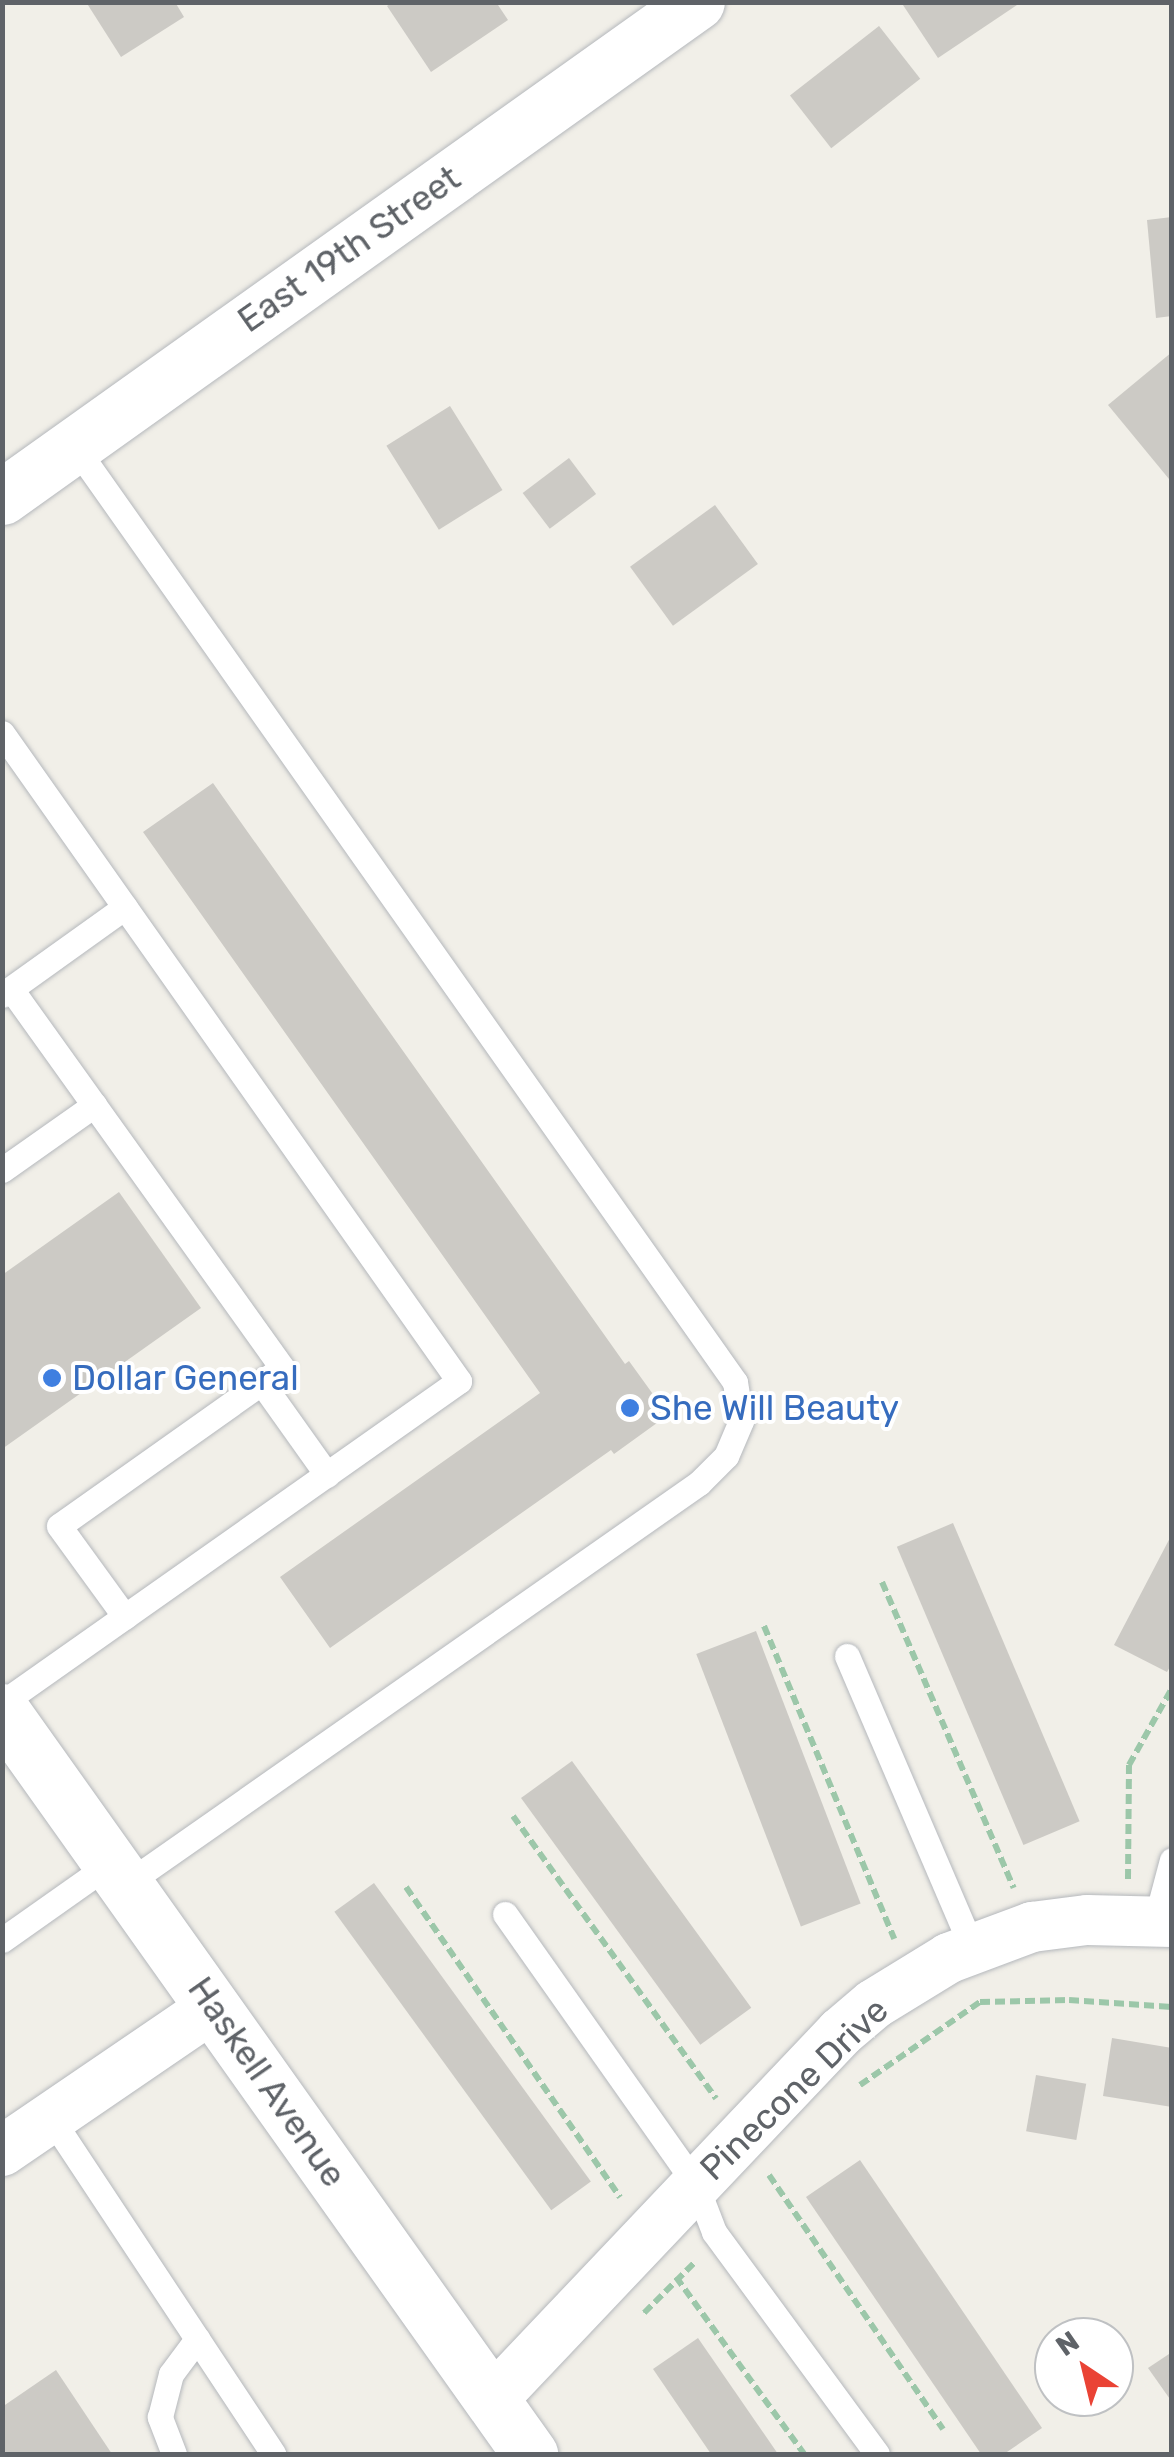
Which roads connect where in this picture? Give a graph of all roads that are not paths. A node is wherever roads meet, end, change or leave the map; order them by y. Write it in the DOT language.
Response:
graph roads {
  1 [pos="697,2"];
  2 [pos="73,444"];
  3 [pos="2,496"];
  4 [pos="2,733"];
  5 [pos="125,907"];
  6 [pos="7,992"];
  7 [pos="94,1105"];
  8 [pos="2,1170"];
  9 [pos="261,1382"];
  10 [pos="327,1475"];
  11 [pos="124,1618"];
  12 [pos="846,1656"];
  13 [pos="2,1703"];
  14 [pos="2,1711"];
  15 [pos="1172,1860"];
  16 [pos="118,1874"];
  17 [pos="505,1914"];
  18 [pos="1152,1921"];
  19 [pos="2,1940"];
  20 [pos="972,1948"];
  21 [pos="213,2007"];
  22 [pos="51,2118"];
  23 [pos="2,2150"];
  24 [pos="696,2185"];
  25 [pos="197,2339"];
  26 [pos="492,2400"];
  27 [pos="174,2454"];
  28 [pos="273,2454"];
  29 [pos="530,2454"];
  30 [pos="877,2454"];
  1 -- 2 [label="main road, East 19th Street"];
  2 -- 3 [label="main road, East 19th Street"];
  2 -- 16 [label="lane"];
  4 -- 5 [label="lane"];
  5 -- 6 [label="lane"];
  5 -- 10 [label="lane"];
  6 -- 7 [label="lane"];
  7 -- 8 [label="lane"];
  7 -- 9 [label="lane"];
  9 -- 10 [label="lane"];
  9 -- 11 [label="lane"];
  10 -- 11 [label="lane"];
  11 -- 13 [label="lane"];
  12 -- 20 [label="lane"];
  14 -- 16 [label="main road, Haskell Avenue"];
  15 -- 18 [label="lane"];
  16 -- 19 [label="lane"];
  16 -- 21 [label="main road, Haskell Avenue"];
  17 -- 24 [label="lane"];
  18 -- 20 [label="street, Pinecone Drive"];
  20 -- 24 [label="street, Pinecone Drive"];
  21 -- 22 [label="street"];
  21 -- 26 [label="main road, Haskell Avenue"];
  22 -- 23 [label="street"];
  22 -- 25 [label="lane"];
  24 -- 26 [label="street, Pinecone Drive"];
  24 -- 30 [label="lane"];
  25 -- 27 [label="lane"];
  25 -- 28 [label="lane"];
  26 -- 29 [label="main road, Haskell Avenue"];
}
